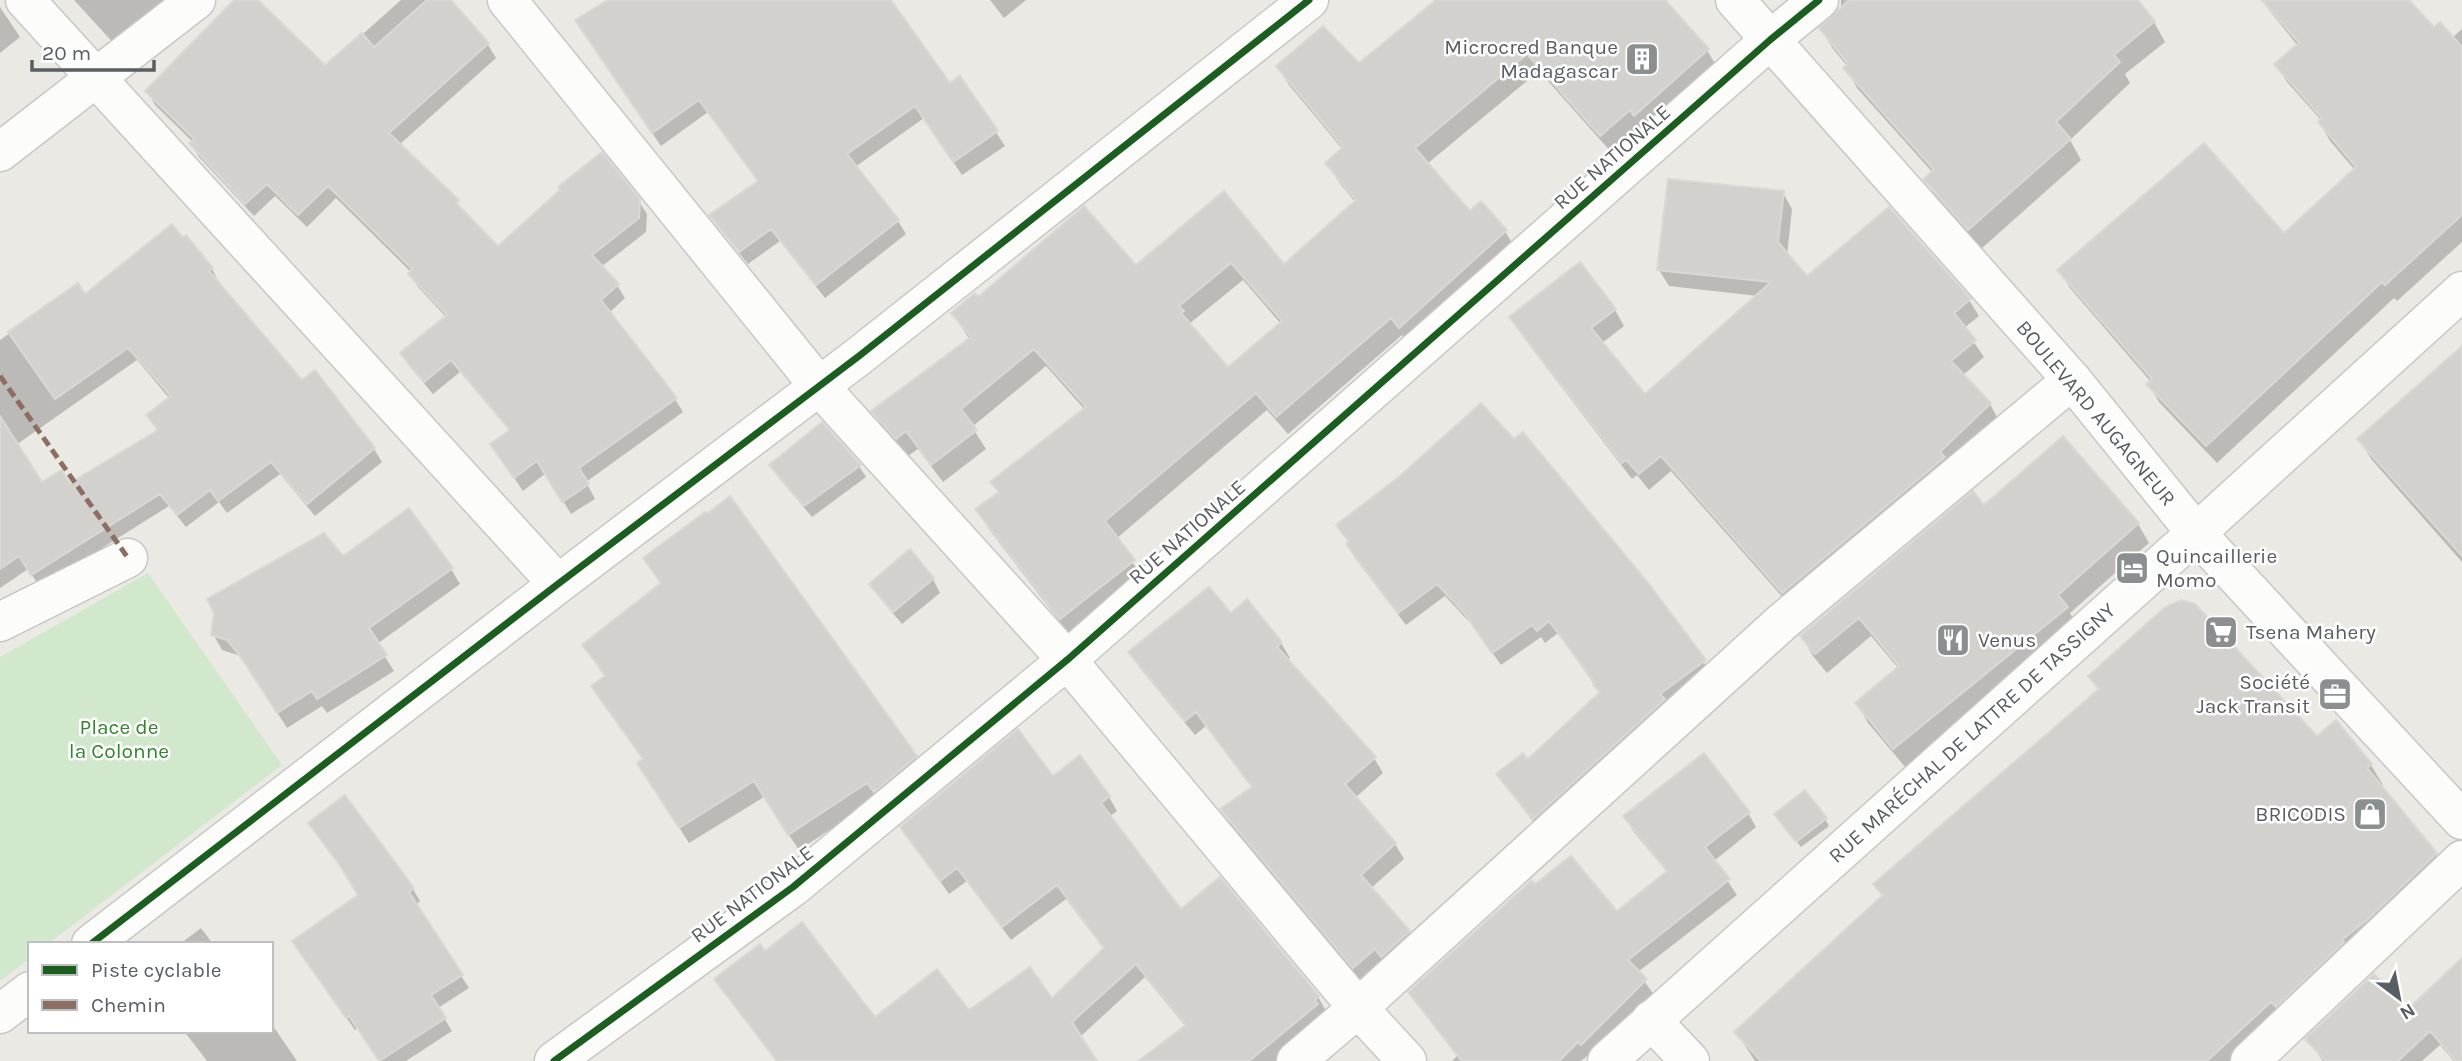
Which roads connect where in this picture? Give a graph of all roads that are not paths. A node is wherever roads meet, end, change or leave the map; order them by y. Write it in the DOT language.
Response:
graph roads {
  1 [pos="25,0"];
  2 [pos="196,0"];
  3 [pos="507,0"];
  4 [pos="1309,0"];
  5 [pos="1735,0"];
  6 [pos="1819,0"];
  7 [pos="1770,40"];
  8 [pos="96,77"];
  9 [pos="0,152"];
  10 [pos="2462,290"];
  11 [pos="2072,380"];
  12 [pos="819,386"];
  13 [pos="2196,533"];
  14 [pos="128,558"];
  15 [pos="558,584"];
  16 [pos="0,622"];
  17 [pos="1067,660"];
  18 [pos="2462,820"];
  19 [pos="2462,860"];
  20 [pos="94,942"];
  21 [pos="28,993"];
  22 [pos="1358,1008"];
  23 [pos="0,1014"];
  24 [pos="1651,1020"];
  25 [pos="554,1061"];
  26 [pos="1296,1061"];
  27 [pos="1407,1061"];
  28 [pos="1607,1061"];
  29 [pos="1690,1061"];
  30 [pos="2250,1061"];
  1 -- 8 [label="street"];
  2 -- 8 [label="street"];
  3 -- 12 [label="street"];
  4 -- 12 [label="street"];
  5 -- 7 [label="street, BOULEVARD AUGAGNEUR"];
  6 -- 7 [label="street, RUE NATIONALE"];
  7 -- 11 [label="street, BOULEVARD AUGAGNEUR"];
  7 -- 17 [label="street, RUE NATIONALE"];
  8 -- 9 [label="street"];
  8 -- 15 [label="street"];
  10 -- 13 [label="street, RUE MARÉCHAL DE LATTRE DE TASSIGNY"];
  11 -- 13 [label="street, BOULEVARD AUGAGNEUR"];
  11 -- 22 [label="street"];
  12 -- 15 [label="street"];
  12 -- 17 [label="street"];
  13 -- 18 [label="street, BOULEVARD AUGAGNEUR"];
  13 -- 24 [label="street, RUE MARÉCHAL DE LATTRE DE TASSIGNY"];
  14 -- 16 [label="street"];
  15 -- 20 [label="street"];
  17 -- 22 [label="street"];
  17 -- 25 [label="street, RUE NATIONALE"];
  19 -- 30 [label="street"];
  21 -- 23 [label="street"];
  22 -- 26 [label="street"];
  22 -- 27 [label="street"];
  24 -- 28 [label="street, RUE MARÉCHAL DE LATTRE DE TASSIGNY"];
  24 -- 29 [label="street"];
}
